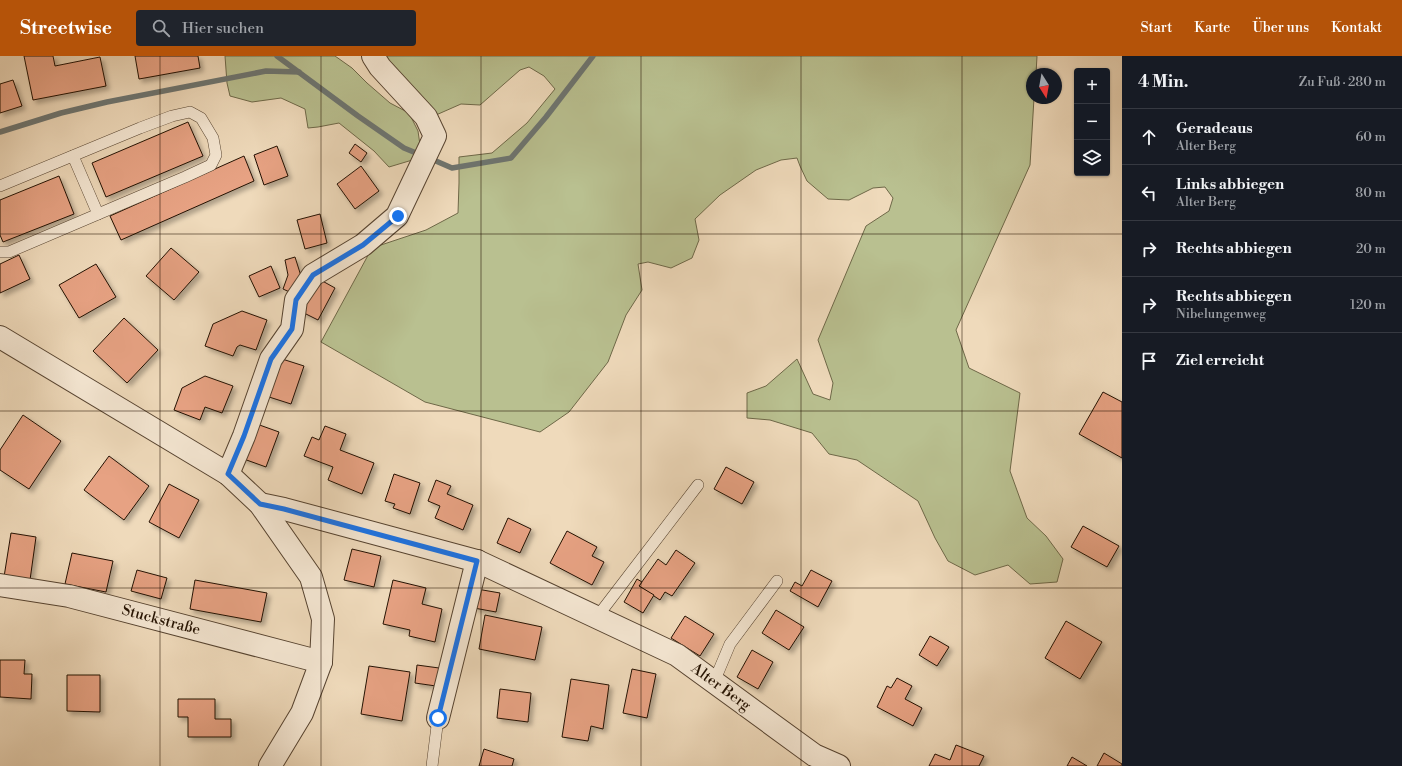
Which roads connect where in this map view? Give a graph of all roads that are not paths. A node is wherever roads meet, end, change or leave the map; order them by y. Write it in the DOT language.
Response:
graph roads {
  1 [pos="373,56"];
  2 [pos="73,156"];
  3 [pos="0,186"];
  4 [pos="98,214"];
  5 [pos="0,252"];
  6 [pos="0,337"];
  7 [pos="228,474"];
  8 [pos="698,485"];
  9 [pos="260,504"];
  10 [pos="477,561"];
  11 [pos="777,581"];
  12 [pos="0,585"];
  13 [pos="597,617"];
  14 [pos="322,662"];
  15 [pos="714,682"];
  16 [pos="438,718"];
  17 [pos="812,760"];
  18 [pos="270,766"];
  19 [pos="432,766"];
  20 [pos="839,766"];
  1 -- 7 [label="street"];
  2 -- 3 [label="lane"];
  2 -- 4 [label="lane"];
  2 -- 4 [label="lane"];
  4 -- 5 [label="lane"];
  6 -- 7 [label="street"];
  7 -- 9 [label="street"];
  8 -- 13 [label="lane"];
  9 -- 10 [label="street, Alter Berg"];
  9 -- 14 [label="street"];
  10 -- 13 [label="street, Alter Berg"];
  10 -- 16 [label="street"];
  11 -- 15 [label="lane"];
  12 -- 14 [label="street, Stuckstraße"];
  13 -- 15 [label="street, Alter Berg"];
  14 -- 18 [label="street"];
  15 -- 17 [label="street, Alter Berg"];
  16 -- 19 [label="lane"];
  17 -- 20 [label="street, Alter Berg"];
}
